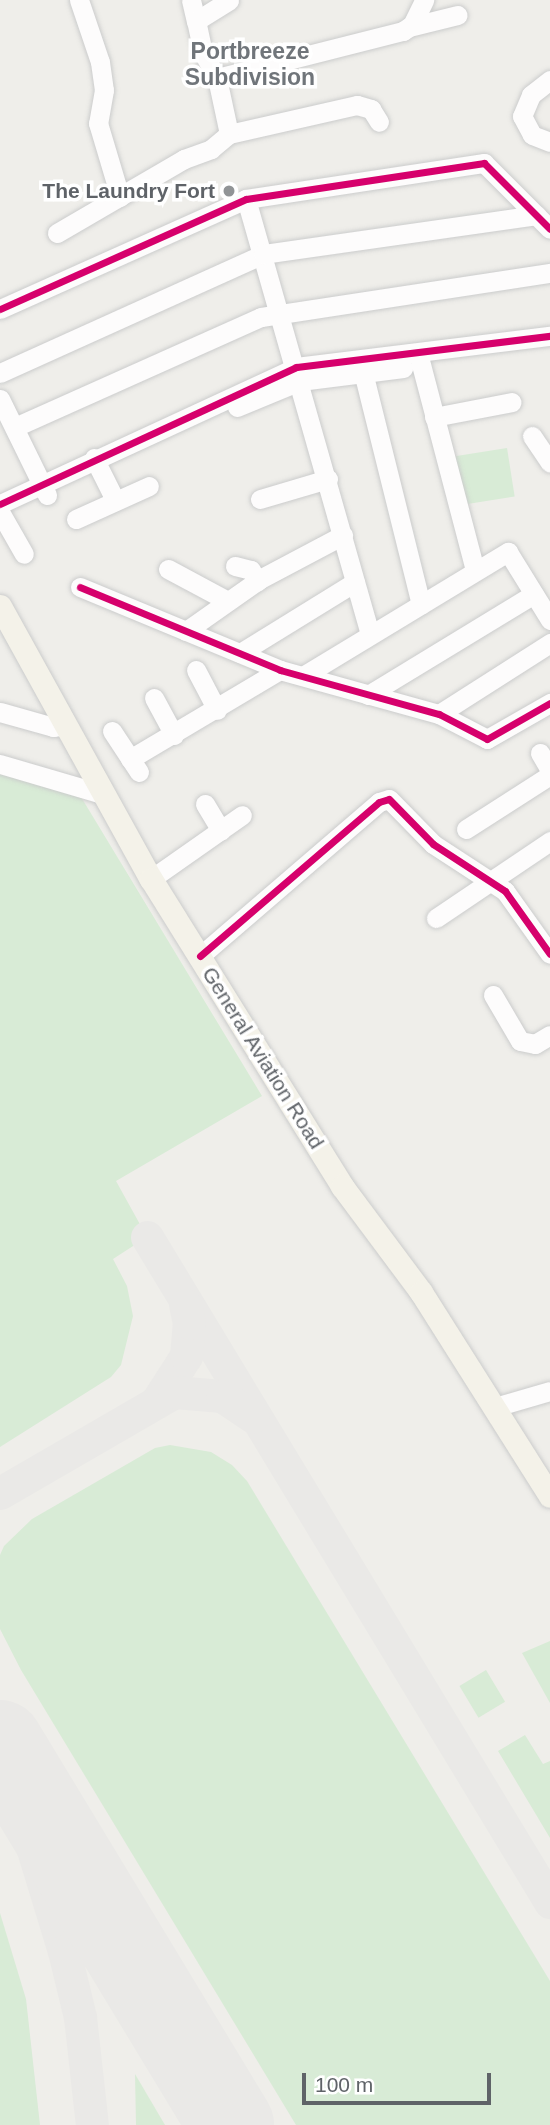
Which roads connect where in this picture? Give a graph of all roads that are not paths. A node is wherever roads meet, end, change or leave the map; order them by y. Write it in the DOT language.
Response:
graph roads {
  1 [pos="79,0"];
  2 [pos="191,0"];
  3 [pos="229,0"];
  4 [pos="424,0"];
  5 [pos="458,15"];
  6 [pos="197,21"];
  7 [pos="409,27"];
  8 [pos="217,78"];
  9 [pos="550,80"];
  10 [pos="379,122"];
  11 [pos="229,134"];
  12 [pos="550,142"];
  13 [pos="120,197"];
  14 [pos="246,199"];
  15 [pos="543,222"];
  16 [pos="57,233"];
  17 [pos="263,254"];
  18 [pos="550,273"];
  19 [pos="0,309"];
  20 [pos="282,313"];
  21 [pos="550,336"];
  22 [pos="550,348"];
  23 [pos="420,359"];
  24 [pos="361,366"];
  25 [pos="0,373"];
  26 [pos="298,374"];
  27 [pos="0,399"];
  28 [pos="512,402"];
  29 [pos="434,417"];
  30 [pos="15,427"];
  31 [pos="532,436"];
  32 [pos="550,463"];
  33 [pos="97,464"];
  34 [pos="328,479"];
  35 [pos="149,486"];
  36 [pos="44,489"];
  37 [pos="260,499"];
  38 [pos="115,500"];
  39 [pos="1,511"];
  40 [pos="76,519"];
  41 [pos="343,534"];
  42 [pos="24,554"];
  43 [pos="235,566"];
  44 [pos="168,569"];
  45 [pos="475,570"];
  46 [pos="257,581"];
  47 [pos="355,582"];
  48 [pos="80,587"];
  49 [pos="534,594"];
  50 [pos="228,601"];
  51 [pos="421,604"];
  52 [pos="0,606"];
  53 [pos="550,620"];
  54 [pos="186,631"];
  55 [pos="370,634"];
  56 [pos="550,643"];
  57 [pos="240,653"];
  58 [pos="196,670"];
  59 [pos="280,670"];
  60 [pos="303,676"];
  61 [pos="368,695"];
  62 [pos="154,698"];
  63 [pos="550,703"];
  64 [pos="217,710"];
  65 [pos="0,712"];
  66 [pos="439,714"];
  67 [pos="66,725"];
  68 [pos="112,731"];
  69 [pos="174,735"];
  70 [pos="0,764"];
  71 [pos="547,766"];
  72 [pos="102,794"];
  73 [pos="205,804"];
  74 [pos="242,816"];
  75 [pos="466,829"];
  76 [pos="221,831"];
  77 [pos="550,841"];
  78 [pos="151,879"];
  79 [pos="493,882"];
  80 [pos="436,918"];
  81 [pos="550,954"];
  82 [pos="200,956"];
  83 [pos="493,995"];
  84 [pos="550,1035"];
  85 [pos="550,1391"];
  86 [pos="495,1407"];
  87 [pos="550,1496"];
  1 -- 13 [label="street"];
  2 -- 6 [label="street"];
  3 -- 6 [label="street"];
  4 -- 7 [label="street"];
  5 -- 7 [label="street"];
  6 -- 8 [label="street"];
  7 -- 8 [label="street"];
  8 -- 11 [label="street"];
  9 -- 12 [label="street"];
  10 -- 11 [label="street"];
  11 -- 13 [label="street"];
  13 -- 16 [label="street"];
  14 -- 15 [label="street"];
  14 -- 17 [label="street"];
  14 -- 19 [label="street"];
  15 -- 17 [label="street"];
  17 -- 20 [label="street"];
  17 -- 25 [label="street"];
  18 -- 20 [label="street"];
  20 -- 26 [label="street"];
  20 -- 30 [label="street"];
  21 -- 23 [label="street"];
  22 -- 23 [label="street"];
  23 -- 24 [label="street"];
  23 -- 29 [label="street"];
  24 -- 26 [label="street"];
  24 -- 51 [label="street"];
  26 -- 33 [label="street"];
  26 -- 34 [label="street"];
  27 -- 30 [label="street"];
  28 -- 29 [label="street"];
  29 -- 45 [label="street"];
  30 -- 36 [label="street"];
  31 -- 32 [label="street"];
  33 -- 36 [label="street"];
  33 -- 38 [label="street"];
  34 -- 37 [label="street"];
  34 -- 41 [label="street"];
  35 -- 38 [label="street"];
  36 -- 39 [label="street"];
  38 -- 40 [label="street"];
  39 -- 42 [label="street"];
  41 -- 46 [label="street"];
  41 -- 47 [label="street"];
  43 -- 46 [label="street"];
  44 -- 50 [label="street"];
  45 -- 49 [label="street"];
  45 -- 51 [label="street"];
  46 -- 50 [label="street"];
  47 -- 55 [label="street"];
  47 -- 57 [label="street"];
  48 -- 54 [label="street"];
  49 -- 53 [label="street"];
  49 -- 61 [label="street"];
  50 -- 54 [label="street"];
  51 -- 55 [label="street"];
  52 -- 67 [label="main road, General Aviation Road"];
  54 -- 57 [label="street"];
  55 -- 60 [label="street"];
  56 -- 66 [label="street"];
  57 -- 59 [label="street"];
  58 -- 64 [label="street"];
  59 -- 60 [label="street"];
  59 -- 64 [label="street"];
  60 -- 61 [label="street"];
  61 -- 66 [label="street"];
  62 -- 69 [label="street"];
  63 -- 66 [label="street"];
  64 -- 69 [label="street"];
  65 -- 67 [label="street"];
  67 -- 72 [label="main road, General Aviation Road"];
  68 -- 69 [label="street"];
  70 -- 72 [label="street"];
  71 -- 75 [label="street"];
  72 -- 78 [label="main road, General Aviation Road"];
  73 -- 76 [label="street"];
  74 -- 76 [label="street"];
  76 -- 78 [label="street"];
  77 -- 79 [label="street"];
  78 -- 82 [label="main road, General Aviation Road"];
  79 -- 80 [label="street"];
  79 -- 81 [label="street"];
  79 -- 82 [label="street"];
  82 -- 86 [label="main road, General Aviation Road"];
  83 -- 84 [label="street"];
  85 -- 86 [label="street"];
  86 -- 87 [label="main road, General Aviation Road"];
}
